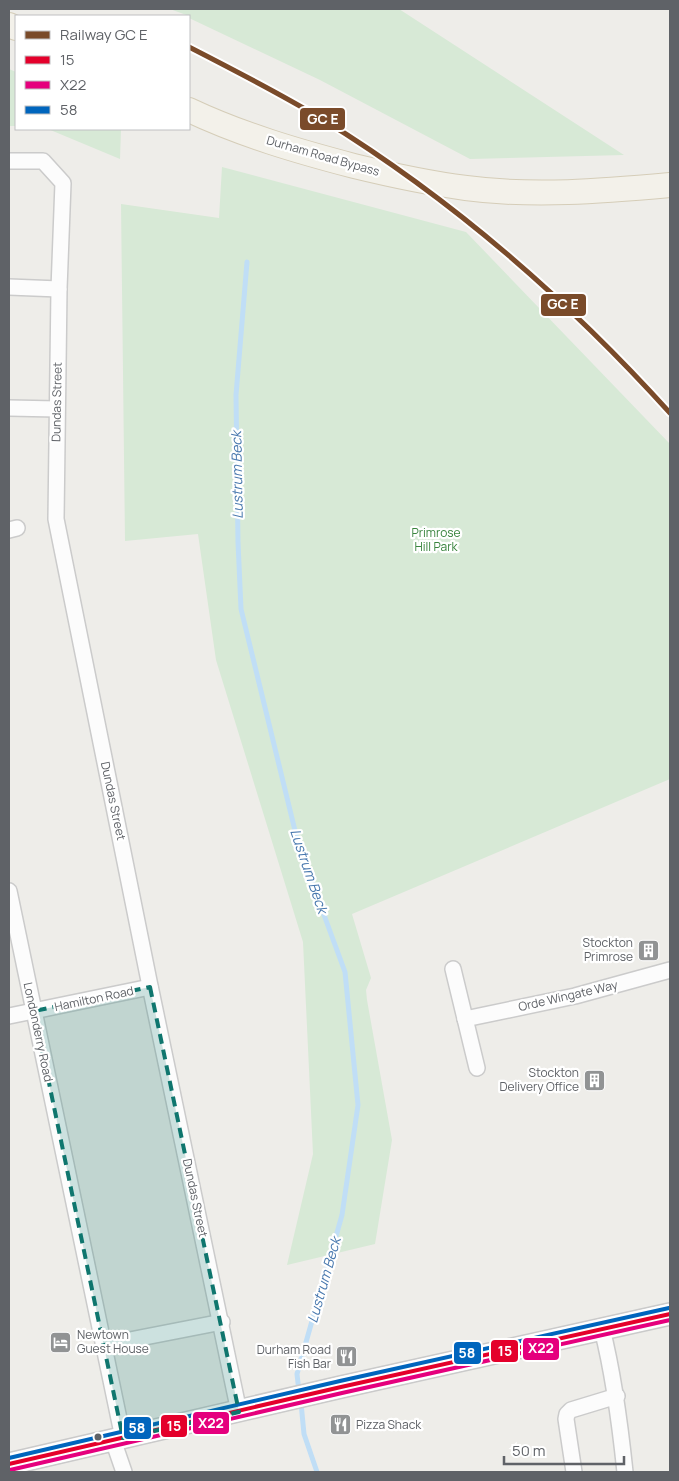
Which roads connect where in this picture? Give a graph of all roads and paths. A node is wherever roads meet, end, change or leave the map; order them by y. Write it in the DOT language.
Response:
graph roads {
  1 [pos="190,110"];
  2 [pos="9,161"];
  3 [pos="670,185"];
  4 [pos="9,287"];
  5 [pos="59,289"];
  6 [pos="9,408"];
  7 [pos="57,409"];
  8 [pos="9,891"];
  9 [pos="453,969"];
  10 [pos="670,970"];
  11 [pos="150,987"];
  12 [pos="34,1011"];
  13 [pos="9,1016"];
  14 [pos="465,1018"];
  15 [pos="477,1068"];
  16 [pos="670,1314"];
  17 [pos="222,1322"];
  18 [pos="602,1328"];
  19 [pos="104,1345"];
  20 [pos="617,1396"];
  21 [pos="239,1412"];
  22 [pos="118,1439"];
  23 [pos="11,1467"];
  24 [pos="124,1472"];
  25 [pos="574,1472"];
  26 [pos="625,1472"];
  1 -- 3 [label="main road, Durham Road Bypass"];
  2 -- 5 [label="street, Dundas Street"];
  4 -- 5 [label="street"];
  5 -- 7 [label="street, Dundas Street"];
  6 -- 7 [label="street"];
  7 -- 11 [label="street, Dundas Street"];
  8 -- 12 [label="street, Londonderry Road"];
  9 -- 14 [label="street"];
  10 -- 14 [label="street, Orde Wingate Way"];
  11 -- 12 [label="street, Hamilton Road"];
  11 -- 17 [label="street, Dundas Street"];
  12 -- 13 [label="street, Hamilton Road"];
  12 -- 19 [label="street, Londonderry Road"];
  14 -- 15 [label="street"];
  16 -- 18 [label="street"];
  17 -- 19 [label="street"];
  17 -- 21 [label="street, Dundas Street"];
  18 -- 20 [label="street"];
  18 -- 21 [label="street"];
  19 -- 22 [label="street, Londonderry Road"];
  20 -- 25 [label="street"];
  20 -- 26 [label="street"];
  21 -- 22 [label="street"];
  22 -- 23 [label="street"];
  22 -- 24 [label="street, Londonderry Road"];
}
